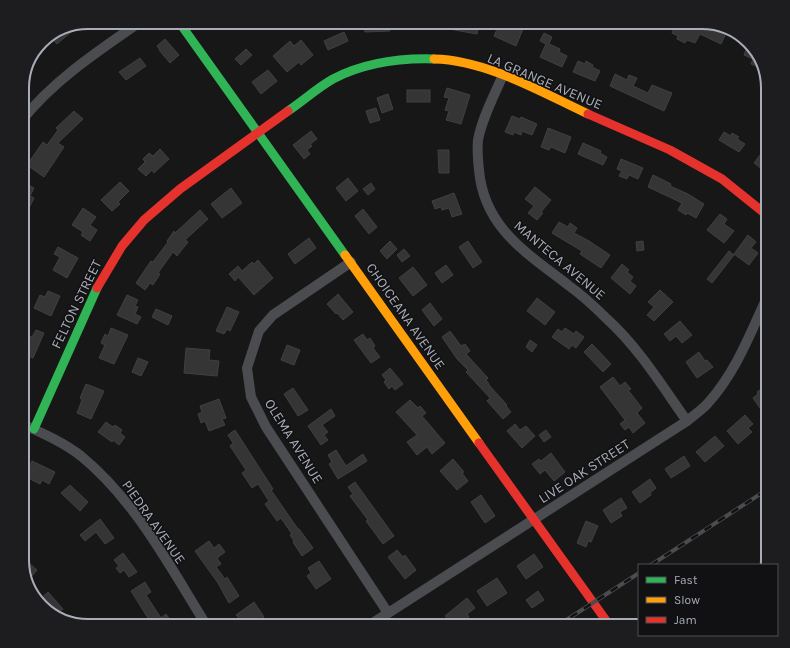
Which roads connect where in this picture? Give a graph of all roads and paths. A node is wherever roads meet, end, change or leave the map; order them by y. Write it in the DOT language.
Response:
graph roads {
  1 [pos="130,29"];
  2 [pos="184,29"];
  3 [pos="502,75"];
  4 [pos="29,111"];
  5 [pos="258,132"];
  6 [pos="761,210"];
  7 [pos="351,262"];
  8 [pos="761,310"];
  9 [pos="687,421"];
  10 [pos="29,427"];
  11 [pos="34,429"];
  12 [pos="534,520"];
  13 [pos="388,613"];
  14 [pos="203,619"];
  15 [pos="379,619"];
  16 [pos="605,619"];
  1 -- 4 [label="street"];
  2 -- 5 [label="street, CHOICEANA AVENUE"];
  3 -- 5 [label="street, LA GRANGE AVENUE"];
  3 -- 6 [label="street, LA GRANGE AVENUE"];
  3 -- 9 [label="street, MANTECA AVENUE"];
  5 -- 7 [label="street, CHOICEANA AVENUE"];
  5 -- 11 [label="street, FELTON STREET"];
  7 -- 12 [label="street, CHOICEANA AVENUE"];
  7 -- 13 [label="street, OLEMA AVENUE"];
  8 -- 9 [label="street, LIVE OAK STREET"];
  9 -- 12 [label="street, LIVE OAK STREET"];
  10 -- 11 [label="street, PIEDRA AVENUE"];
  11 -- 14 [label="street, PIEDRA AVENUE"];
  12 -- 13 [label="street, LIVE OAK STREET"];
  12 -- 16 [label="street, CHOICEANA AVENUE"];
  13 -- 15 [label="street, LIVE OAK STREET"];
}
